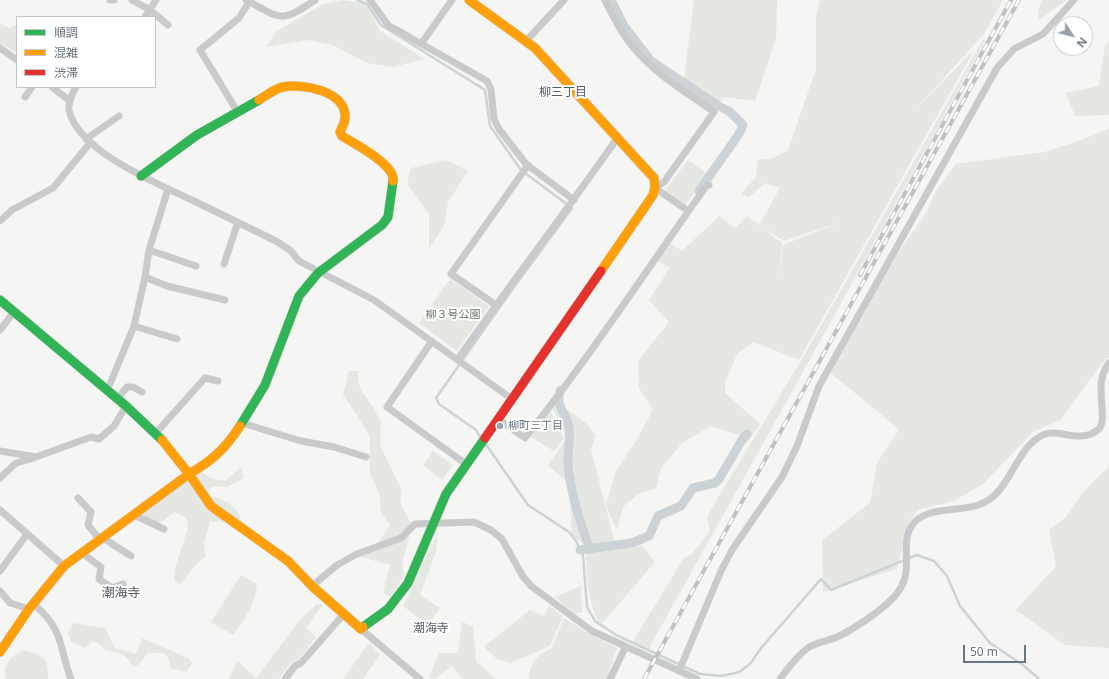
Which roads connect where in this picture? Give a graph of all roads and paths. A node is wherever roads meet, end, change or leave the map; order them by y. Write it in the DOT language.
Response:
graph roads {
  1 [pos="110,0"];
  2 [pos="114,0"];
  3 [pos="132,0"];
  4 [pos="156,0"];
  5 [pos="315,0"];
  6 [pos="370,0"];
  7 [pos="452,0"];
  8 [pos="469,0"];
  9 [pos="564,0"];
  10 [pos="605,0"];
  11 [pos="1074,0"];
  12 [pos="248,1"];
  13 [pos="150,10"];
  14 [pos="146,16"];
  15 [pos="168,25"];
  16 [pos="526,41"];
  17 [pos="421,44"];
  18 [pos="0,48"];
  19 [pos="16,59"];
  20 [pos="31,88"];
  21 [pos="53,88"];
  22 [pos="76,88"];
  23 [pos="25,97"];
  24 [pos="70,101"];
  25 [pos="237,111"];
  26 [pos="119,116"];
  27 [pos="618,137"];
  28 [pos="88,141"];
  29 [pos="528,166"];
  30 [pos="141,176"];
  31 [pos="709,185"];
  32 [pos="655,188"];
  33 [pos="168,189"];
  34 [pos="574,200"];
  35 [pos="688,211"];
  36 [pos="0,222"];
  37 [pos="238,222"];
  38 [pos="149,250"];
  39 [pos="224,264"];
  40 [pos="196,266"];
  41 [pos="318,273"];
  42 [pos="145,277"];
  43 [pos="0,300"];
  44 [pos="225,300"];
  45 [pos="496,305"];
  46 [pos="14,312"];
  47 [pos="134,326"];
  48 [pos="0,330"];
  49 [pos="177,340"];
  50 [pos="432,341"];
  51 [pos="458,360"];
  52 [pos="1109,363"];
  53 [pos="218,381"];
  54 [pos="107,391"];
  55 [pos="142,392"];
  56 [pos="117,399"];
  57 [pos="512,399"];
  58 [pos="126,406"];
  59 [pos="498,419"];
  60 [pos="242,423"];
  61 [pos="155,434"];
  62 [pos="0,451"];
  63 [pos="36,457"];
  64 [pos="366,457"];
  65 [pos="466,464"];
  66 [pos="189,474"];
  67 [pos="0,478"];
  68 [pos="78,498"];
  69 [pos="0,510"];
  70 [pos="134,515"];
  71 [pos="432,523"];
  72 [pos="164,529"];
  73 [pos="27,534"];
  74 [pos="101,539"];
  75 [pos="82,553"];
  76 [pos="131,556"];
  77 [pos="64,566"];
  78 [pos="0,571"];
  79 [pos="123,584"];
  80 [pos="312,586"];
  81 [pos="0,591"];
  82 [pos="32,607"];
  83 [pos="343,615"];
  84 [pos="361,629"];
  85 [pos="625,648"];
  86 [pos="0,652"];
  87 [pos="679,671"];
  88 [pos="71,679"];
  89 [pos="284,679"];
  90 [pos="420,679"];
  91 [pos="610,679"];
  92 [pos="697,679"];
  93 [pos="780,679"];
  1 -- 2 [label="street"];
  3 -- 13 [label="street"];
  4 -- 13 [label="street"];
  5 -- 12 [label="street"];
  6 -- 17 [label="street"];
  7 -- 17 [label="street"];
  8 -- 16 [label="street"];
  9 -- 16 [label="street"];
  10 -- 32 [label="street"];
  11 -- 87 [label="street"];
  12 -- 25 [label="street"];
  13 -- 14 [label="street"];
  13 -- 15 [label="street"];
  16 -- 27 [label="street"];
  17 -- 29 [label="street"];
  18 -- 19 [label="street"];
  20 -- 23 [label="street"];
  21 -- 24 [label="street"];
  22 -- 24 [label="street"];
  24 -- 28 [label="street"];
  25 -- 30 [label="street"];
  25 -- 41 [label="street"];
  26 -- 28 [label="street"];
  27 -- 32 [label="street"];
  27 -- 34 [label="street"];
  28 -- 30 [label="street"];
  28 -- 36 [label="street"];
  29 -- 34 [label="street"];
  29 -- 45 [label="street"];
  30 -- 33 [label="street"];
  31 -- 35 [label="street"];
  32 -- 35 [label="street"];
  32 -- 57 [label="street"];
  33 -- 37 [label="street"];
  33 -- 38 [label="street"];
  34 -- 45 [label="street"];
  35 -- 59 [label="street"];
  37 -- 39 [label="street"];
  37 -- 41 [label="street"];
  38 -- 40 [label="street"];
  38 -- 42 [label="street"];
  41 -- 50 [label="street"];
  41 -- 60 [label="street"];
  42 -- 44 [label="street"];
  42 -- 47 [label="street"];
  43 -- 46 [label="street"];
  45 -- 51 [label="street"];
  46 -- 48 [label="street"];
  46 -- 54 [label="street"];
  47 -- 49 [label="street"];
  47 -- 54 [label="street"];
  50 -- 51 [label="street"];
  50 -- 65 [label="street"];
  51 -- 57 [label="street"];
  52 -- 93 [label="street"];
  53 -- 61 [label="street"];
  54 -- 56 [label="street"];
  55 -- 56 [label="street"];
  56 -- 58 [label="street"];
  57 -- 59 [label="street"];
  58 -- 61 [label="street"];
  58 -- 63 [label="street"];
  59 -- 65 [label="street"];
  60 -- 64 [label="street"];
  60 -- 66 [label="street"];
  61 -- 66 [label="street"];
  62 -- 63 [label="street"];
  63 -- 67 [label="street"];
  65 -- 71 [label="street"];
  66 -- 70 [label="street"];
  66 -- 80 [label="street"];
  68 -- 74 [label="street"];
  69 -- 73 [label="street"];
  70 -- 72 [label="street"];
  70 -- 74 [label="street"];
  71 -- 80 [label="street"];
  71 -- 84 [label="street"];
  71 -- 85 [label="street"];
  73 -- 77 [label="street"];
  73 -- 78 [label="street"];
  74 -- 75 [label="street"];
  74 -- 76 [label="street"];
  75 -- 77 [label="street"];
  75 -- 79 [label="street"];
  77 -- 82 [label="street"];
  80 -- 83 [label="street"];
  81 -- 82 [label="street"];
  82 -- 86 [label="street"];
  82 -- 88 [label="street"];
  83 -- 84 [label="street"];
  83 -- 89 [label="street"];
  84 -- 90 [label="street"];
  85 -- 87 [label="street"];
  85 -- 91 [label="street"];
  87 -- 92 [label="street"];
}
